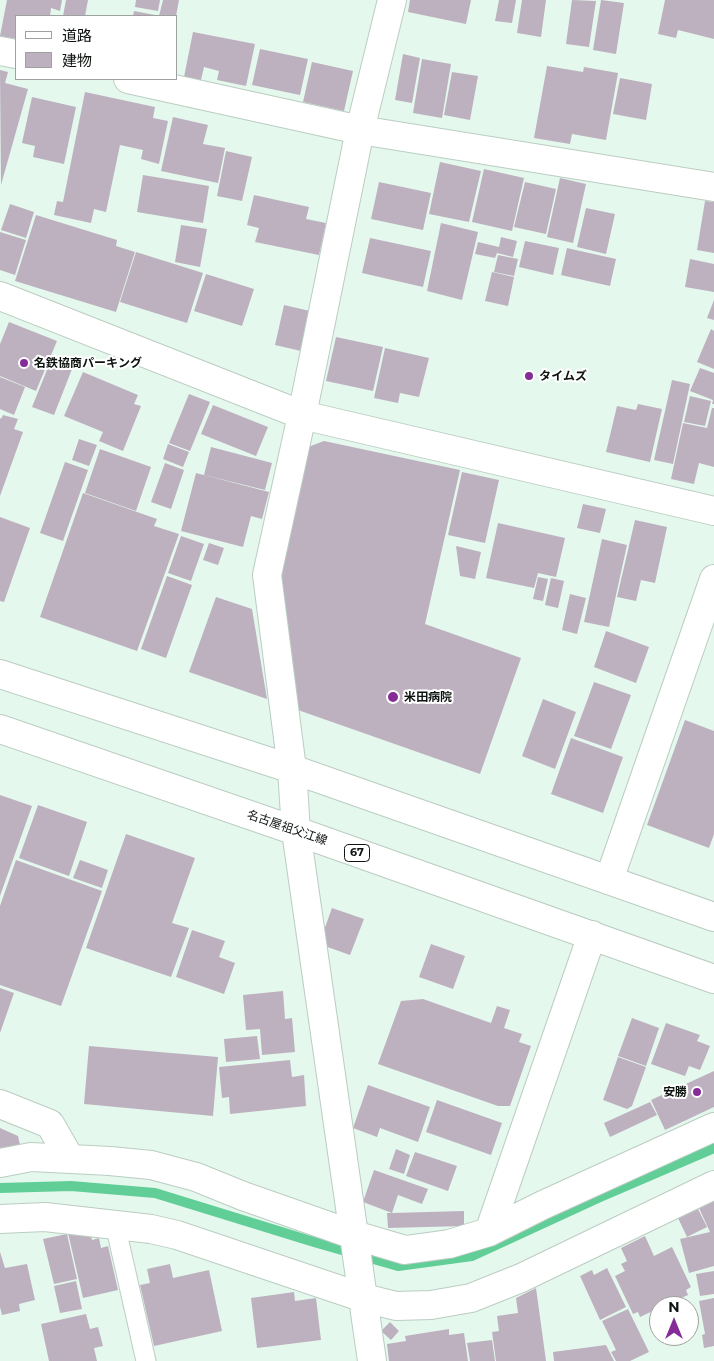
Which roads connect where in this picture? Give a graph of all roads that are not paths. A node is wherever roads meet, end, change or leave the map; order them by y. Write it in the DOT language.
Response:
graph roads {
  1 [pos="392,0"];
  2 [pos="0,51"];
  3 [pos="15,54"];
  4 [pos="133,80"];
  5 [pos="360,130"];
  6 [pos="714,187"];
  7 [pos="0,296"];
  8 [pos="302,415"];
  9 [pos="714,511"];
  10 [pos="714,579"];
  11 [pos="0,674"];
  12 [pos="0,729"];
  13 [pos="292,769"];
  14 [pos="296,831"];
  15 [pos="609,880"];
  16 [pos="714,917"];
  17 [pos="592,935"];
  18 [pos="714,979"];
  19 [pos="0,1104"];
  20 [pos="714,1127"];
  21 [pos="70,1159"];
  22 [pos="0,1163"];
  23 [pos="714,1185"];
  24 [pos="0,1219"];
  25 [pos="115,1224"];
  26 [pos="489,1232"];
  27 [pos="355,1240"];
  28 [pos="363,1292"];
  29 [pos="146,1361"];
  30 [pos="372,1361"];
  1 -- 5 [label="street"];
  2 -- 3 [label="street"];
  4 -- 5 [label="street"];
  5 -- 6 [label="street"];
  5 -- 8 [label="street"];
  7 -- 8 [label="street"];
  8 -- 9 [label="street"];
  8 -- 13 [label="street"];
  10 -- 15 [label="street"];
  11 -- 13 [label="street"];
  12 -- 14 [label="street, 名古屋祖父江線 / 67"];
  13 -- 14 [label="street"];
  13 -- 15 [label="street"];
  14 -- 17 [label="street, 名古屋祖父江線 / 67"];
  14 -- 27 [label="street"];
  15 -- 16 [label="street"];
  17 -- 18 [label="street, 名古屋祖父江線 / 67"];
  17 -- 26 [label="street"];
  19 -- 21 [label="street"];
  20 -- 26 [label="street"];
  21 -- 22 [label="street"];
  21 -- 27 [label="street"];
  23 -- 28 [label="street"];
  24 -- 25 [label="street"];
  25 -- 28 [label="street"];
  25 -- 29 [label="lane"];
  26 -- 27 [label="street"];
  27 -- 28 [label="street"];
  28 -- 30 [label="street"];
}
